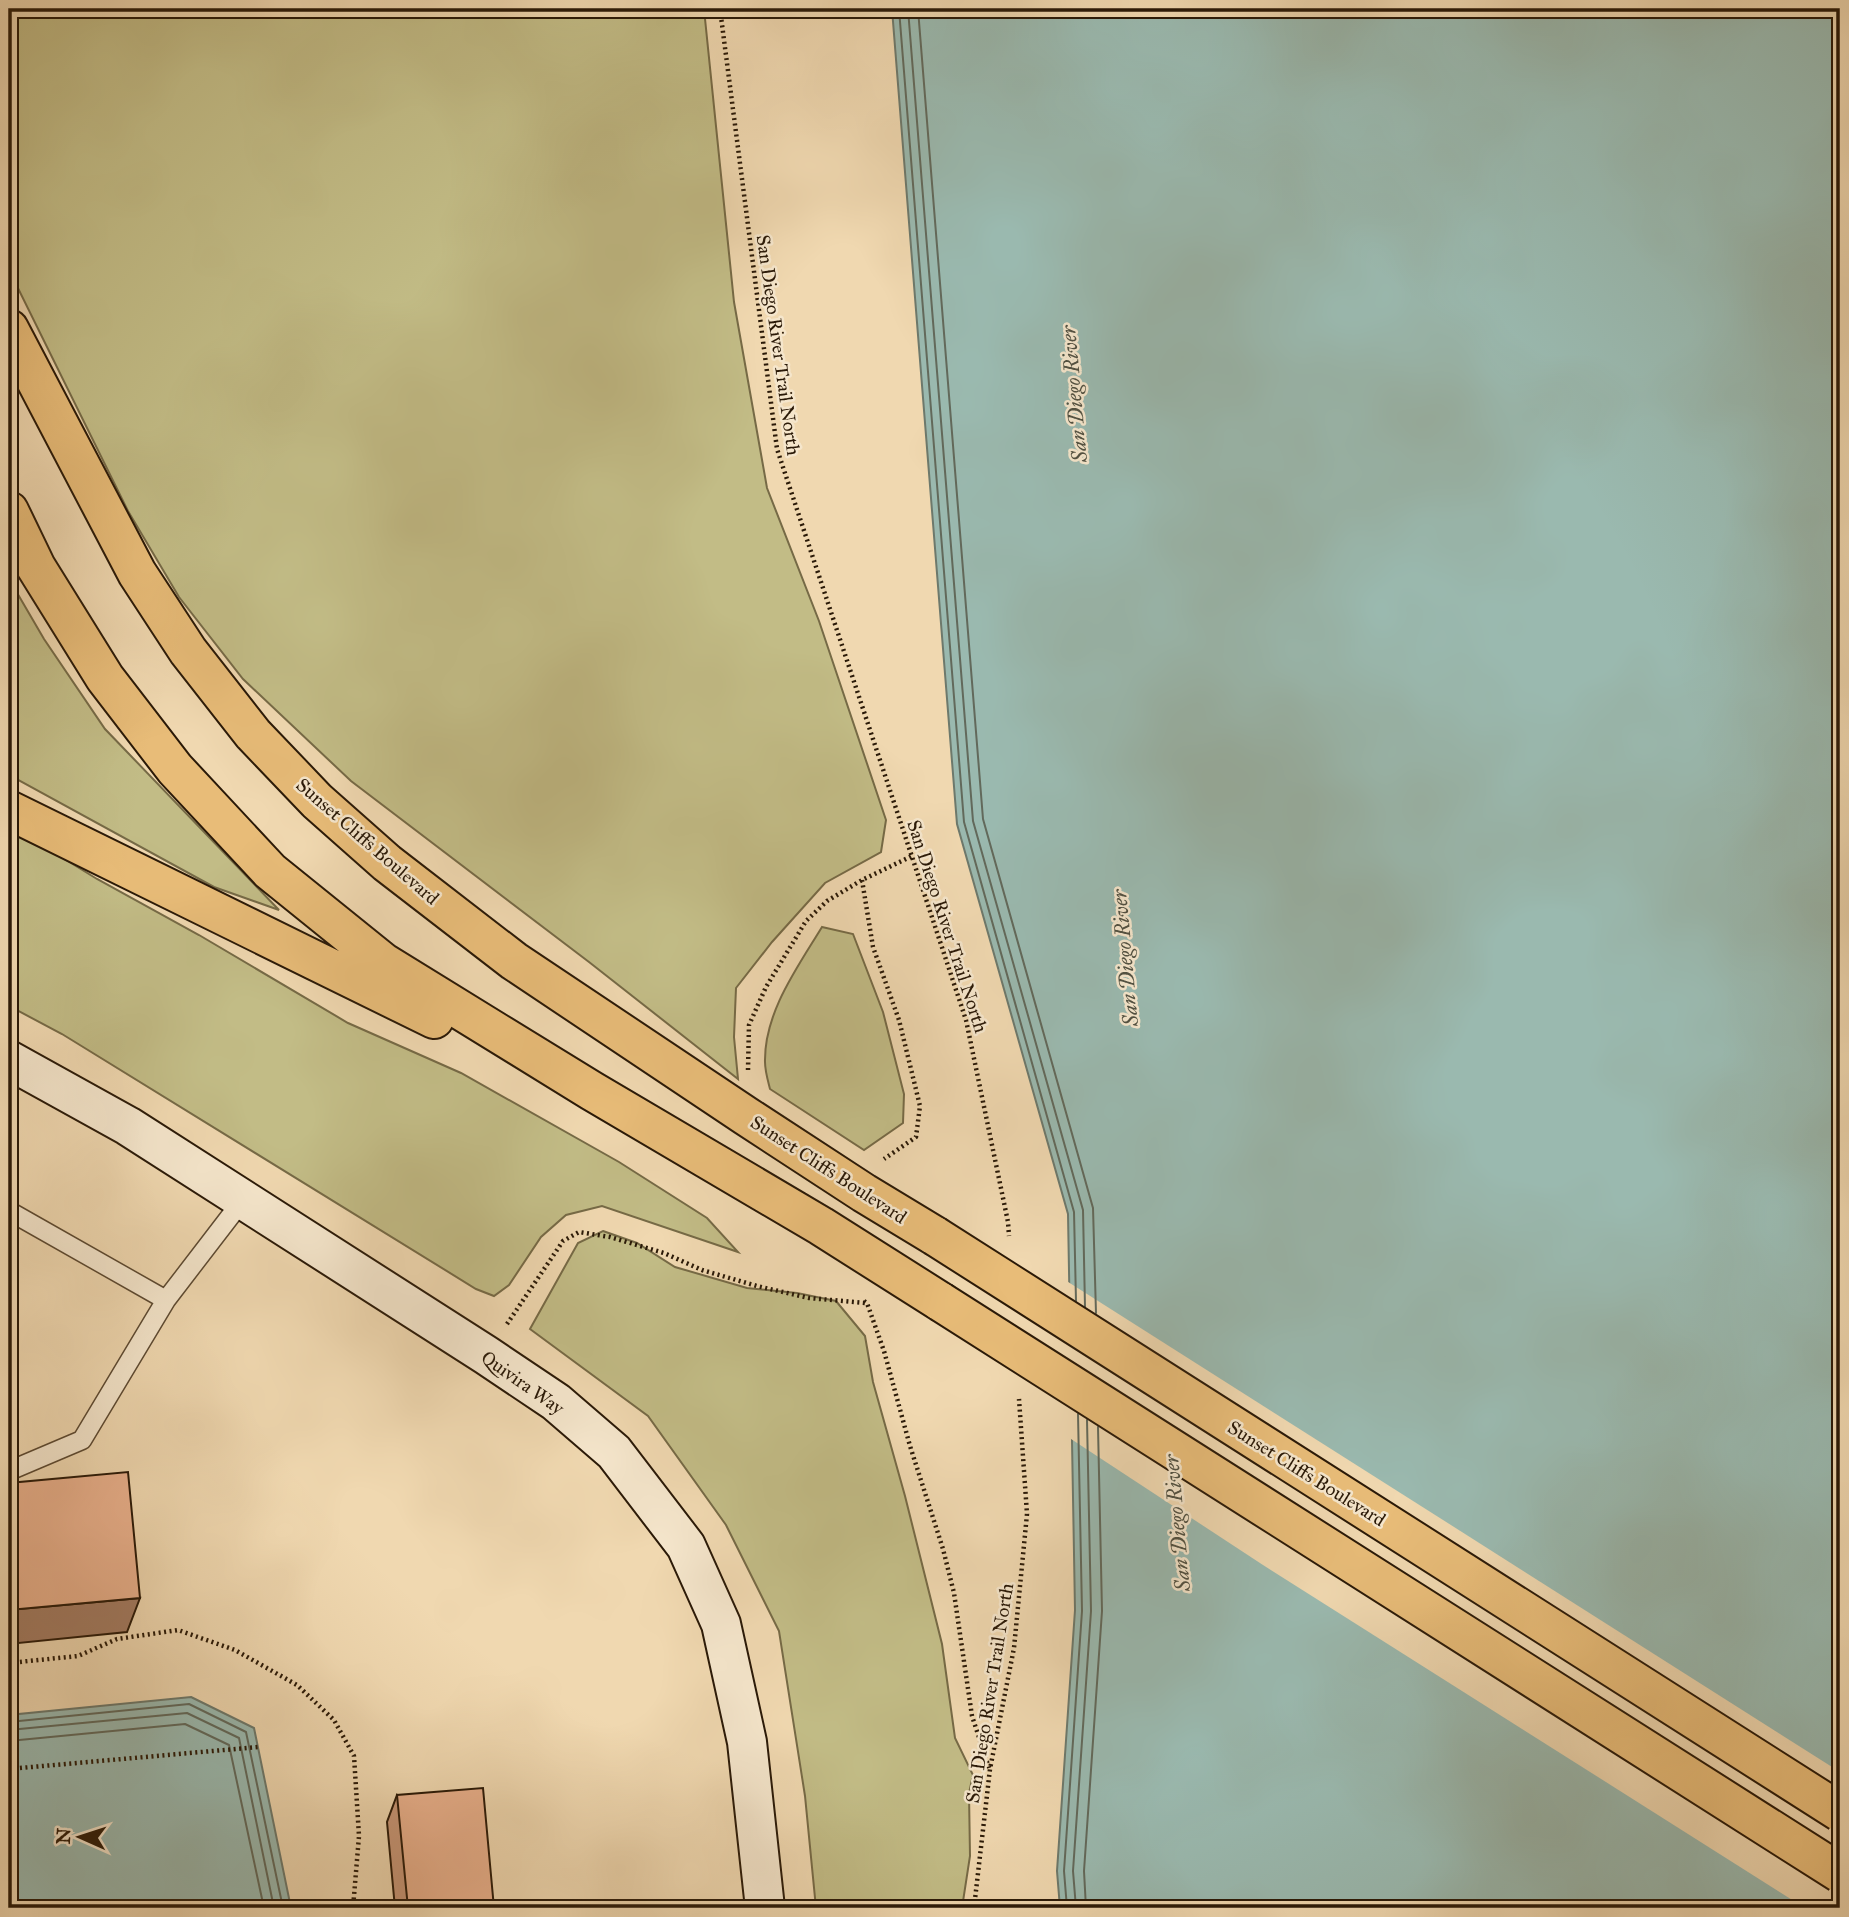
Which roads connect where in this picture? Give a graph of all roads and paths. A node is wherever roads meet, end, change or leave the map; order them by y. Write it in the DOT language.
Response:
graph roads {
  1 [pos="720,9"];
  2 [pos="9,329"];
  3 [pos="9,510"];
  4 [pos="9,810"];
  5 [pos="912,856"];
  6 [pos="862,880"];
  7 [pos="9,1060"];
  8 [pos="592,1091"];
  9 [pos="746,1116"];
  10 [pos="864,1193"];
  11 [pos="242,1201"];
  12 [pos="9,1212"];
  13 [pos="1010,1250"];
  14 [pos="166,1300"];
  15 [pos="867,1303"];
  16 [pos="879,1308"];
  17 [pos="486,1355"];
  18 [pos="1019,1389"];
  19 [pos="9,1471"];
  20 [pos="9,1663"];
  21 [pos="258,1747"];
  22 [pos="9,1769"];
  23 [pos="990,1769"];
  24 [pos="1840,1812"];
  25 [pos="1840,1873"];
  26 [pos="353,1908"];
  27 [pos="765,1908"];
  28 [pos="974,1908"];
  1 -- 5 [label="path, San Diego River Trail North"];
  2 -- 9 [label="main road, Sunset Cliffs Boulevard"];
  3 -- 8 [label="main road"];
  4 -- 8 [label="main road"];
  5 -- 6 [label="path"];
  5 -- 13 [label="path, San Diego River Trail North"];
  6 -- 9 [label="path"];
  6 -- 10 [label="path"];
  7 -- 11 [label="street, Quivira Way"];
  8 -- 25 [label="main road, bridge"];
  9 -- 10 [label="main road, Sunset Cliffs Boulevard"];
  10 -- 24 [label="main road, Sunset Cliffs Boulevard, bridge"];
  11 -- 14 [label="lane"];
  11 -- 17 [label="street, Quivira Way"];
  12 -- 14 [label="lane"];
  14 -- 19 [label="lane"];
  15 -- 16 [label="path"];
  15 -- 17 [label="path"];
  15 -- 23 [label="path"];
  17 -- 27 [label="street, Quivira Way"];
  18 -- 23 [label="path, San Diego River Trail North"];
  20 -- 26 [label="path"];
  21 -- 22 [label="path"];
  23 -- 28 [label="path, San Diego River Trail North"];
}
